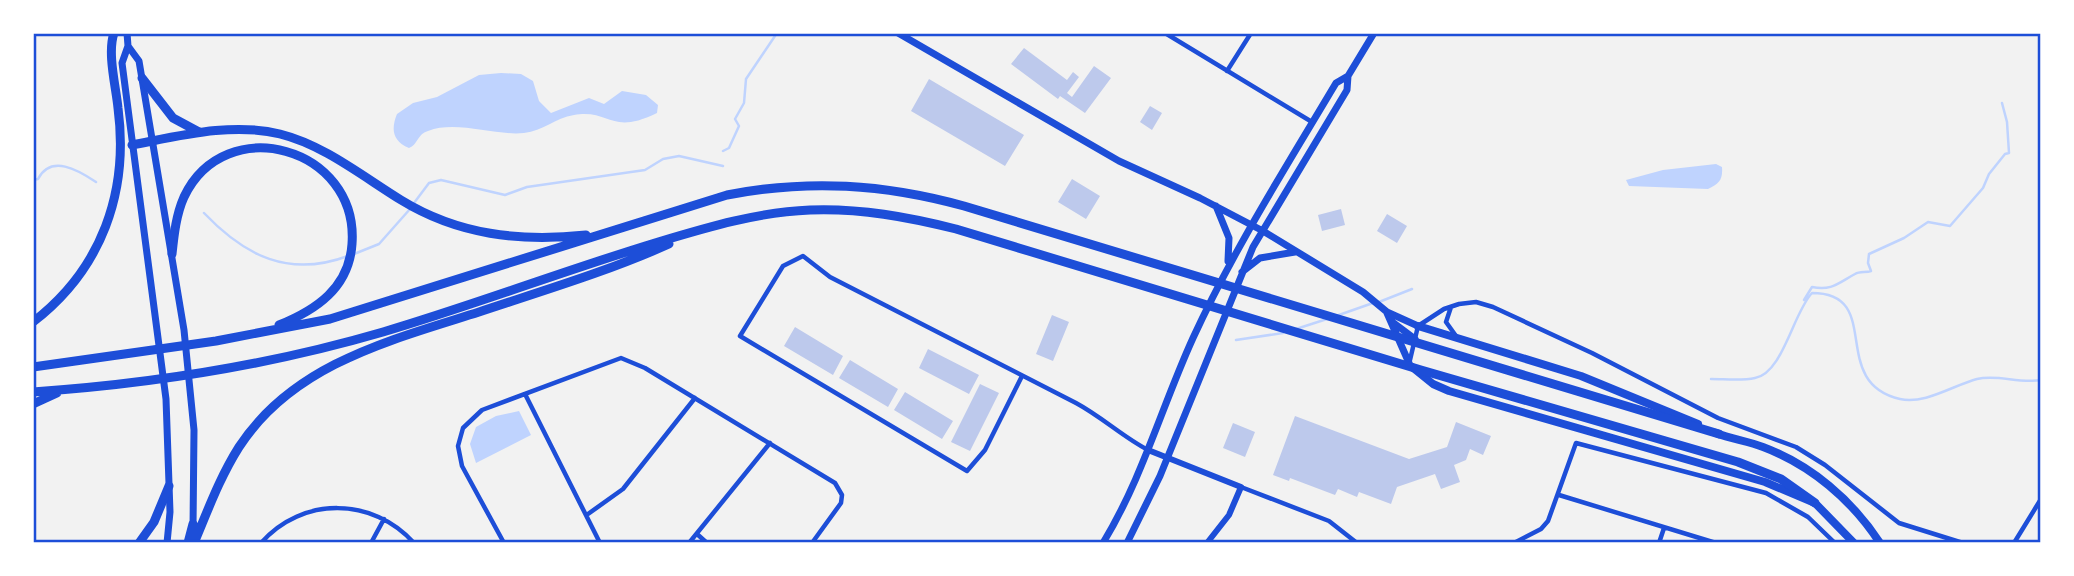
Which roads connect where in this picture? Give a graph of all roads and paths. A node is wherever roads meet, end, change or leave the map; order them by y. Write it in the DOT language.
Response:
graph roads {
  1 [pos="114,33"];
  2 [pos="127,33"];
  3 [pos="898,33"];
  4 [pos="1165,33"];
  5 [pos="1251,33"];
  6 [pos="1374,33"];
  7 [pos="128,46"];
  8 [pos="1227,71"];
  9 [pos="1348,76"];
  10 [pos="142,78"];
  11 [pos="1312,122"];
  12 [pos="201,132"];
  13 [pos="153,141"];
  14 [pos="132,145"];
  15 [pos="1216,206"];
  16 [pos="1251,225"];
  17 [pos="702,229"];
  18 [pos="1263,231"];
  19 [pos="605,232"];
  20 [pos="1297,252"];
  21 [pos="172,254"];
  22 [pos="1227,269"];
  23 [pos="1240,275"];
  24 [pos="1451,306"];
  25 [pos="1387,312"];
  26 [pos="1391,321"];
  27 [pos="33,322"];
  28 [pos="1419,326"];
  29 [pos="256,335"];
  30 [pos="1456,335"];
  31 [pos="1415,339"];
  32 [pos="1409,363"];
  33 [pos="33,367"];
  34 [pos="1022,376"];
  35 [pos="64,390"];
  36 [pos="33,392"];
  37 [pos="525,394"];
  38 [pos="695,398"];
  39 [pos="33,404"];
  40 [pos="1719,434"];
  41 [pos="770,443"];
  42 [pos="1149,450"];
  43 [pos="1167,458"];
  44 [pos="169,486"];
  45 [pos="1241,487"];
  46 [pos="1559,495"];
  47 [pos="2041,499"];
  48 [pos="1815,503"];
  49 [pos="588,514"];
  50 [pos="384,519"];
  51 [pos="193,524"];
  52 [pos="1664,528"];
  53 [pos="697,534"];
  54 [pos="1940,536"];
  55 [pos="139,543"];
  56 [pos="167,543"];
  57 [pos="191,543"];
  58 [pos="261,543"];
  59 [pos="371,543"];
  60 [pos="414,543"];
  61 [pos="504,543"];
  62 [pos="600,543"];
  63 [pos="690,543"];
  64 [pos="707,543"];
  65 [pos="811,543"];
  66 [pos="1103,543"];
  67 [pos="1127,543"];
  68 [pos="1207,543"];
  69 [pos="1357,543"];
  70 [pos="1514,543"];
  71 [pos="1659,543"];
  72 [pos="1716,543"];
  73 [pos="1835,543"];
  74 [pos="1854,543"];
  75 [pos="1880,543"];
  76 [pos="1938,543"];
  77 [pos="1964,543"];
  78 [pos="2014,543"];
  1 -- 27 [label="highway"];
  2 -- 7 [label="main road"];
  3 -- 15 [label="main road"];
  4 -- 8 [label="street"];
  5 -- 8 [label="street"];
  6 -- 9 [label="main road"];
  7 -- 10 [label="main road"];
  7 -- 14 [label="main road"];
  8 -- 11 [label="street"];
  9 -- 11 [label="main road"];
  9 -- 18 [label="main road"];
  10 -- 12 [label="highway"];
  10 -- 13 [label="main road"];
  11 -- 16 [label="main road"];
  12 -- 13 [label="highway"];
  12 -- 19 [label="highway"];
  13 -- 14 [label="highway"];
  13 -- 21 [label="main road"];
  14 -- 44 [label="main road"];
  15 -- 16 [label="main road"];
  15 -- 22 [label="main road"];
  16 -- 18 [label="main road"];
  16 -- 22 [label="main road"];
  17 -- 35 [label="highway"];
  17 -- 48 [label="highway"];
  17 -- 57 [label="highway"];
  18 -- 20 [label="main road"];
  18 -- 23 [label="main road"];
  19 -- 29 [label="highway"];
  19 -- 40 [label="highway"];
  20 -- 23 [label="main road"];
  20 -- 25 [label="main road"];
  21 -- 29 [label="highway"];
  21 -- 51 [label="main road"];
  22 -- 42 [label="main road"];
  23 -- 43 [label="main road"];
  24 -- 28 [label="street"];
  24 -- 30 [label="street"];
  24 -- 54 [label="street"];
  25 -- 26 [label="main road"];
  25 -- 28 [label="main road"];
  26 -- 31 [label="main road"];
  26 -- 32 [label="main road"];
  28 -- 30 [label="highway"];
  28 -- 31 [label="street"];
  29 -- 33 [label="highway"];
  30 -- 40 [label="highway"];
  31 -- 32 [label="street"];
  32 -- 48 [label="highway"];
  34 -- 34 [label="street"];
  34 -- 42 [label="street"];
  35 -- 36 [label="highway"];
  35 -- 39 [label="highway"];
  37 -- 38 [label="street"];
  37 -- 49 [label="street"];
  37 -- 61 [label="street"];
  38 -- 41 [label="street"];
  38 -- 49 [label="street"];
  40 -- 75 [label="highway"];
  41 -- 53 [label="street"];
  41 -- 65 [label="street"];
  42 -- 43 [label="street"];
  42 -- 66 [label="main road"];
  43 -- 45 [label="street"];
  43 -- 67 [label="main road"];
  44 -- 55 [label="highway"];
  44 -- 56 [label="main road"];
  45 -- 68 [label="street"];
  45 -- 69 [label="street"];
  46 -- 52 [label="street"];
  46 -- 70 [label="street"];
  46 -- 73 [label="street"];
  47 -- 78 [label="street"];
  48 -- 74 [label="highway"];
  49 -- 62 [label="street"];
  50 -- 58 [label="street"];
  50 -- 59 [label="street"];
  50 -- 60 [label="street"];
  51 -- 57 [label="highway"];
  52 -- 71 [label="street"];
  52 -- 72 [label="street"];
  53 -- 63 [label="street"];
  53 -- 64 [label="street"];
  54 -- 76 [label="street"];
  54 -- 77 [label="street"];
}
